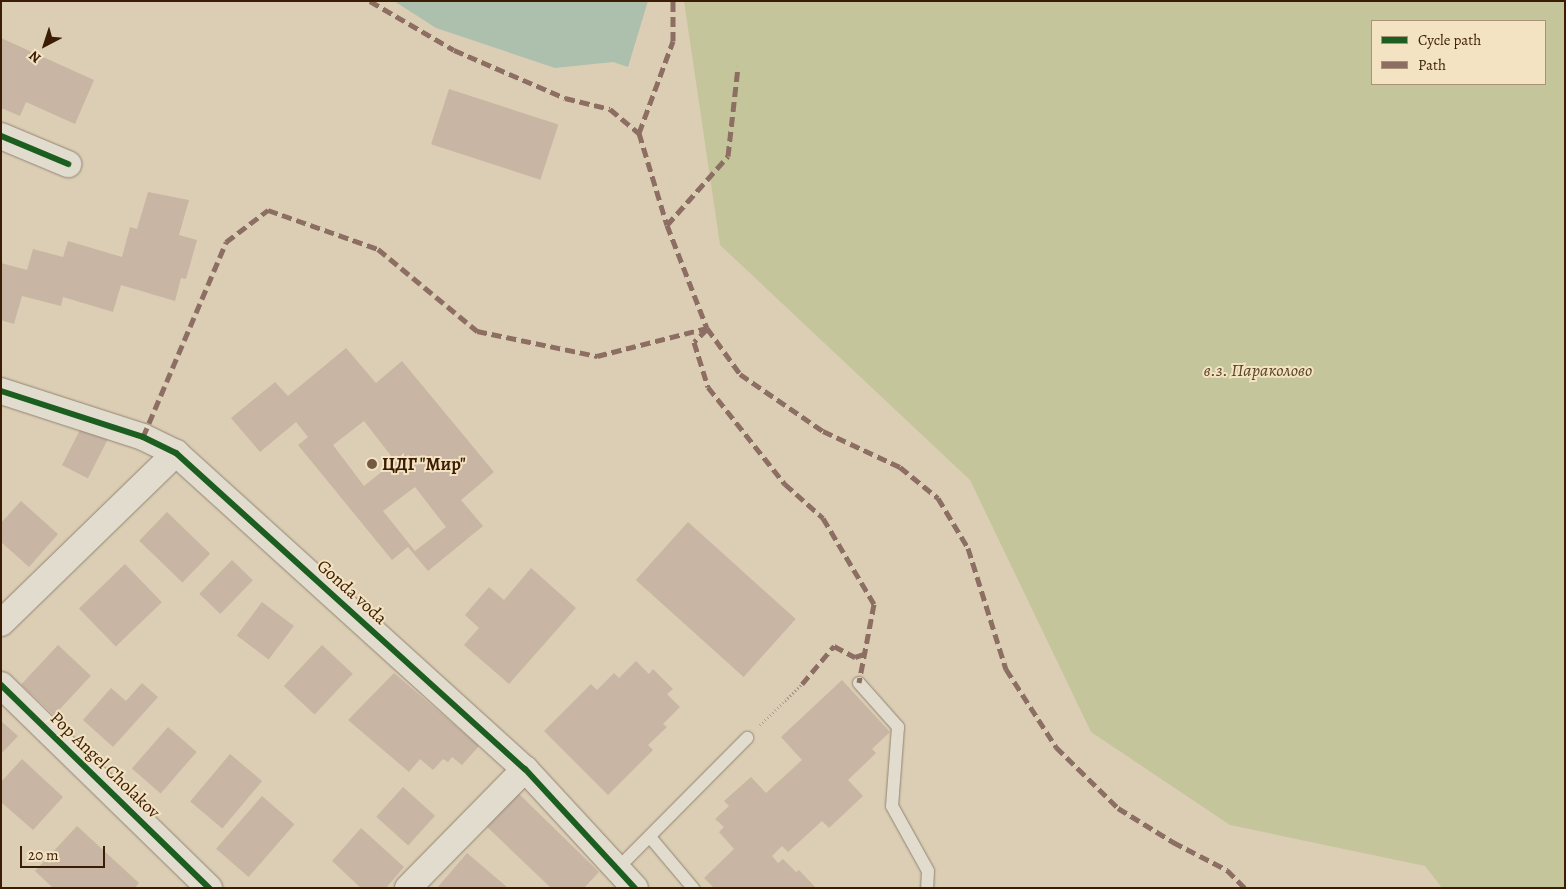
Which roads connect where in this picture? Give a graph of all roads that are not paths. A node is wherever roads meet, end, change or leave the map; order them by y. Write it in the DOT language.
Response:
graph roads {
  1 [pos="1,136"];
  2 [pos="68,164"];
  3 [pos="1,392"];
  4 [pos="176,453"];
  5 [pos="1,623"];
  6 [pos="859,683"];
  7 [pos="1,685"];
  8 [pos="747,738"];
  9 [pos="525,769"];
  10 [pos="650,837"];
  11 [pos="619,867"];
  12 [pos="209,888"];
  13 [pos="408,888"];
  14 [pos="635,888"];
  15 [pos="693,888"];
  16 [pos="927,888"];
  1 -- 2 [label="street"];
  3 -- 4 [label="street, Gonda voda"];
  4 -- 5 [label="street"];
  4 -- 9 [label="street, Gonda voda"];
  6 -- 16 [label="lane"];
  7 -- 12 [label="street, Pop Angel Cholakov"];
  8 -- 10 [label="lane"];
  9 -- 11 [label="street, Gonda voda"];
  9 -- 13 [label="street"];
  10 -- 11 [label="lane"];
  10 -- 15 [label="lane"];
  11 -- 14 [label="street, Gonda voda"];
}
